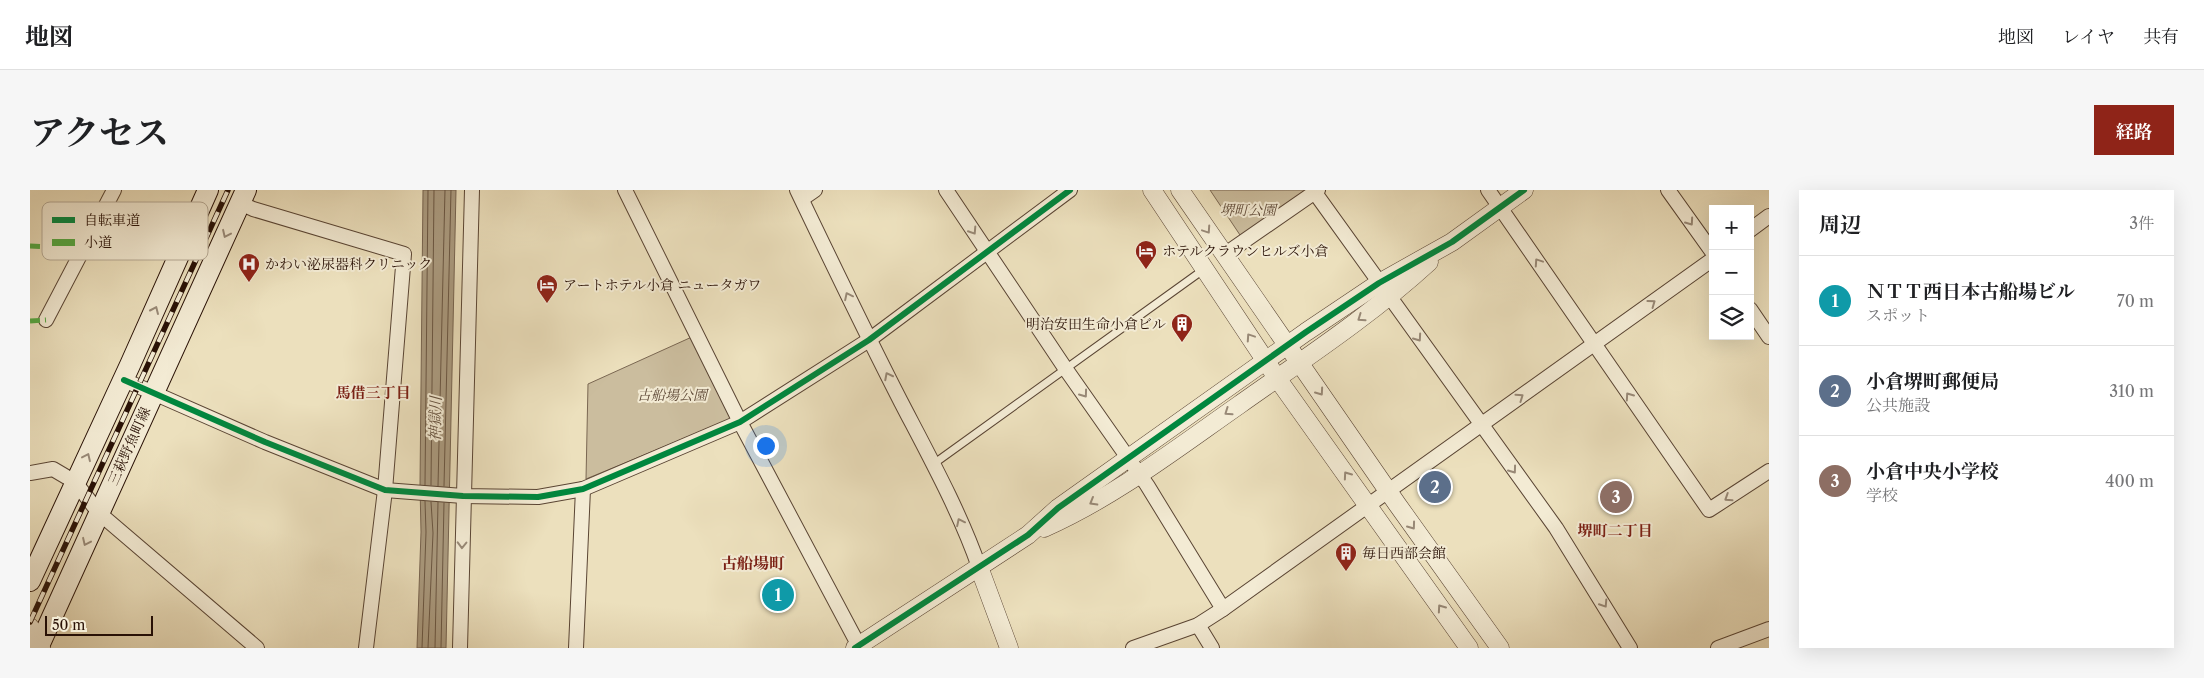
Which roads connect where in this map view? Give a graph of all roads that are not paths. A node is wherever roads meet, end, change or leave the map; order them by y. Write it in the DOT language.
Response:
graph roads {
  1 [pos="114,190"];
  2 [pos="208,190"];
  3 [pos="472,190"];
  4 [pos="625,190"];
  5 [pos="815,190"];
  6 [pos="946,190"];
  7 [pos="1070,190"];
  8 [pos="1152,190"];
  9 [pos="1180,190"];
  10 [pos="1488,190"];
  11 [pos="1524,190"];
  12 [pos="1668,190"];
  13 [pos="1315,191"];
  14 [pos="799,195"];
  15 [pos="243,197"];
  16 [pos="108,202"];
  17 [pos="203,202"];
  18 [pos="1501,207"];
  19 [pos="1769,216"];
  20 [pos="1754,227"];
  21 [pos="1452,242"];
  22 [pos="1711,250"];
  23 [pos="987,253"];
  24 [pos="1224,255"];
  25 [pos="77,260"];
  26 [pos="177,260"];
  27 [pos="1709,261"];
  28 [pos="1204,270"];
  29 [pos="1379,283"];
  30 [pos="1390,298"];
  31 [pos="1754,315"];
  32 [pos="46,320"];
  33 [pos="1769,337"];
  34 [pos="869,340"];
  35 [pos="1594,345"];
  36 [pos="1288,346"];
  37 [pos="1266,361"];
  38 [pos="1299,362"];
  39 [pos="1065,368"];
  40 [pos="1278,378"];
  41 [pos="124,380"];
  42 [pos="153,393"];
  43 [pos="740,422"];
  44 [pos="1480,425"];
  45 [pos="1129,458"];
  46 [pos="932,464"];
  47 [pos="1769,471"];
  48 [pos="30,472"];
  49 [pos="1140,474"];
  50 [pos="75,482"];
  51 [pos="583,489"];
  52 [pos="385,490"];
  53 [pos="1388,492"];
  54 [pos="463,496"];
  55 [pos="1369,506"];
  56 [pos="99,513"];
  57 [pos="1028,535"];
  58 [pos="48,541"];
  59 [pos="30,558"];
  60 [pos="979,567"];
  61 [pos="30,581"];
  62 [pos="1223,609"];
  63 [pos="1198,625"];
  64 [pos="30,627"];
  65 [pos="1769,629"];
  66 [pos="40,647"];
  67 [pos="857,647"];
  68 [pos="258,648"];
  69 [pos="366,648"];
  70 [pos="460,648"];
  71 [pos="576,648"];
  72 [pos="1009,648"];
  73 [pos="1133,648"];
  74 [pos="1212,648"];
  75 [pos="1469,648"];
  76 [pos="1500,648"];
  77 [pos="1630,648"];
  78 [pos="1718,648"];
  1 -- 16 [label="street"];
  17 -- 2 [label="main road, one-way"];
  3 -- 54 [label="street"];
  4 -- 43 [label="street"];
  5 -- 14 [label="street"];
  6 -- 23 [label="street, one-way"];
  7 -- 23 [label="street"];
  8 -- 28 [label="street"];
  9 -- 24 [label="street, one-way"];
  10 -- 18 [label="street"];
  11 -- 18 [label="street"];
  12 -- 22 [label="street, one-way"];
  13 -- 24 [label="street"];
  13 -- 29 [label="street"];
  34 -- 14 [label="street, one-way"];
  15 -- 42 [label="main road, 三萩野魚町線, one-way"];
  15 -- 52 [label="street"];
  18 -- 21 [label="street"];
  35 -- 18 [label="street, one-way"];
  19 -- 20 [label="street"];
  21 -- 29 [label="street"];
  21 -- 30 [label="street"];
  23 -- 34 [label="street"];
  23 -- 39 [label="street"];
  24 -- 36 [label="street"];
  25 -- 32 [label="street"];
  41 -- 26 [label="main road, one-way"];
  35 -- 27 [label="street, one-way"];
  37 -- 28 [label="street, one-way"];
  28 -- 39 [label="lane"];
  29 -- 30 [label="street"];
  29 -- 36 [label="street"];
  30 -- 38 [label="street, one-way"];
  30 -- 44 [label="street, one-way"];
  31 -- 33 [label="street"];
  34 -- 43 [label="street"];
  46 -- 34 [label="street, one-way"];
  44 -- 35 [label="street, one-way"];
  47 -- 35 [label="street, one-way"];
  36 -- 37 [label="street"];
  36 -- 38 [label="street"];
  37 -- 40 [label="street"];
  37 -- 45 [label="street"];
  38 -- 40 [label="street"];
  38 -- 53 [label="street, one-way"];
  39 -- 45 [label="street, one-way"];
  39 -- 46 [label="lane"];
  40 -- 49 [label="street, one-way"];
  55 -- 40 [label="street, one-way"];
  41 -- 42 [label="street"];
  50 -- 41 [label="main road, one-way"];
  42 -- 52 [label="street"];
  42 -- 56 [label="main road, 三萩野魚町線"];
  43 -- 51 [label="street"];
  43 -- 67 [label="street"];
  44 -- 53 [label="street"];
  44 -- 77 [label="street, one-way"];
  45 -- 49 [label="street"];
  45 -- 57 [label="street"];
  60 -- 46 [label="street, one-way"];
  48 -- 50 [label="street"];
  49 -- 57 [label="street, one-way"];
  49 -- 62 [label="street"];
  50 -- 56 [label="street"];
  50 -- 58 [label="main road"];
  51 -- 54 [label="street"];
  51 -- 71 [label="street"];
  52 -- 54 [label="street"];
  52 -- 69 [label="street"];
  53 -- 55 [label="street"];
  53 -- 76 [label="street, one-way"];
  54 -- 70 [label="street, one-way"];
  55 -- 62 [label="street"];
  75 -- 55 [label="street, one-way"];
  56 -- 66 [label="main road, 三萩野魚町線, one-way"];
  56 -- 68 [label="street"];
  57 -- 60 [label="street"];
  58 -- 59 [label="street"];
  58 -- 61 [label="main road"];
  60 -- 67 [label="street"];
  60 -- 72 [label="street"];
  62 -- 63 [label="street"];
  63 -- 73 [label="street"];
  63 -- 74 [label="street"];
  64 -- 66 [label="street"];
  65 -- 78 [label="street"];
}
